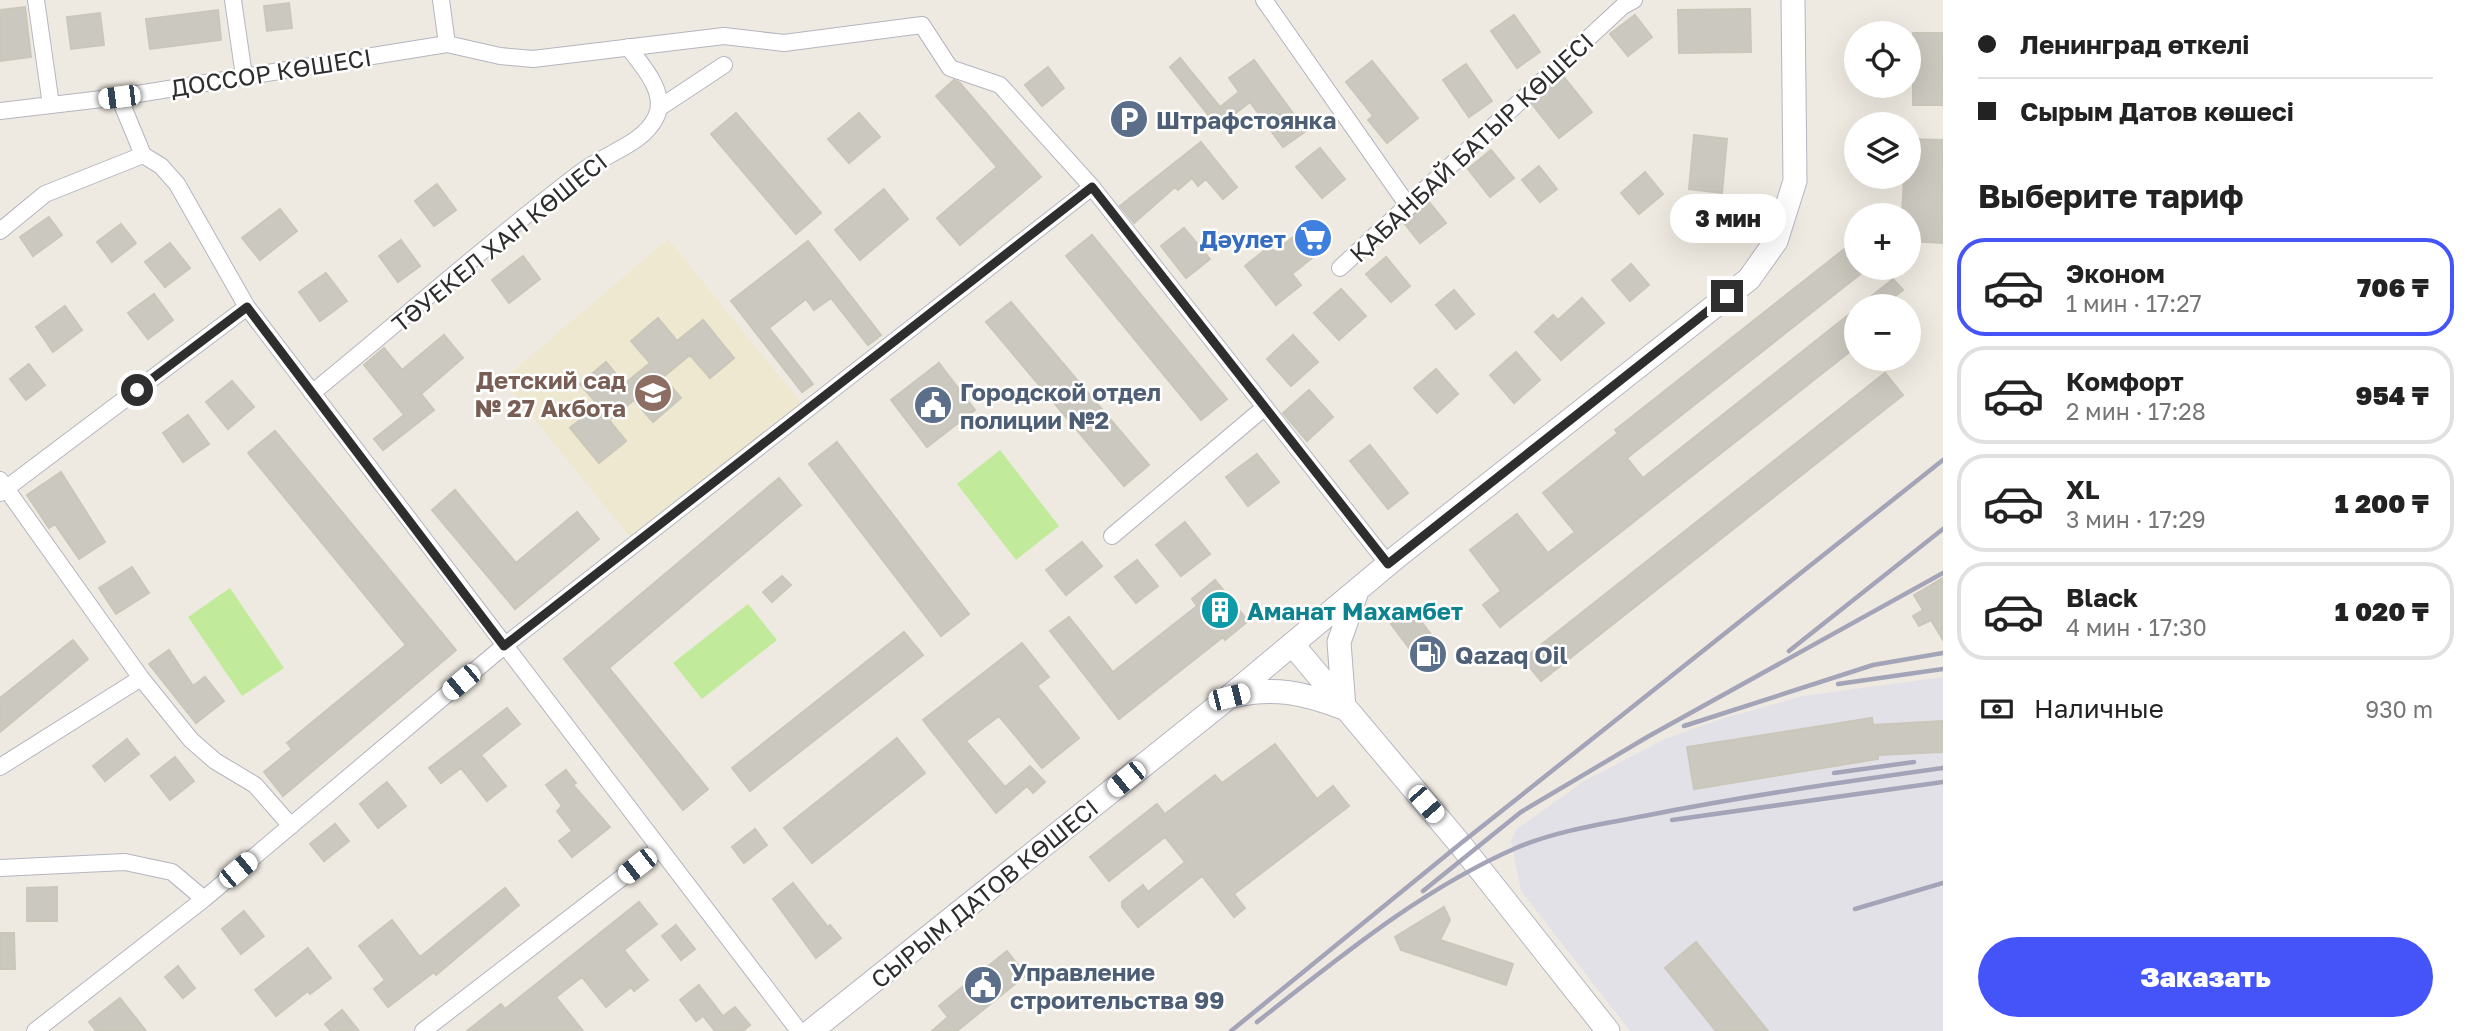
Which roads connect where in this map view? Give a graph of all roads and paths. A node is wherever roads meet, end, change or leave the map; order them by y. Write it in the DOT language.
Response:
graph roads {
  1 [pos="36,0"];
  2 [pos="233,0"];
  3 [pos="441,0"];
  4 [pos="1264,0"];
  5 [pos="1634,0"];
  6 [pos="1793,0"];
  7 [pos="447,44"];
  8 [pos="628,47"];
  9 [pos="724,65"];
  10 [pos="244,76"];
  11 [pos="119,97"];
  12 [pos="51,105"];
  13 [pos="659,107"];
  14 [pos="0,111"];
  15 [pos="143,155"];
  16 [pos="1092,187"];
  17 [pos="1409,207"];
  18 [pos="0,231"];
  19 [pos="1340,268"];
  20 [pos="247,307"];
  21 [pos="312,393"];
  22 [pos="1265,407"];
  23 [pos="2,487"];
  24 [pos="1112,536"];
  25 [pos="1388,564"];
  26 [pos="1359,588"];
  27 [pos="1292,644"];
  28 [pos="504,646"];
  29 [pos="141,678"];
  30 [pos="1229,697"];
  31 [pos="1344,708"];
  32 [pos="0,766"];
  33 [pos="290,826"];
  34 [pos="659,849"];
  35 [pos="0,868"];
  36 [pos="204,899"];
  37 [pos="35,1031"];
  38 [pos="423,1031"];
  39 [pos="799,1031"];
  40 [pos="811,1031"];
  41 [pos="1608,1031"];
  1 -- 12 [label="street"];
  2 -- 10 [label="street"];
  3 -- 7 [label="street"];
  4 -- 17 [label="street"];
  5 -- 17 [label="street, ҚАБАНБАЙ БАТЫР КӨШЕСІ"];
  6 -- 25 [label="main road, СЫРЫМ ДАТОВ КӨШЕСІ"];
  7 -- 8 [label="street, ДОССОР КӨШЕСІ"];
  7 -- 10 [label="street, ДОССОР КӨШЕСІ"];
  8 -- 13 [label="street"];
  8 -- 16 [label="street, ДОССОР КӨШЕСІ"];
  9 -- 13 [label="street"];
  10 -- 11 [label="street, ДОССОР КӨШЕСІ"];
  11 -- 12 [label="street, ДОССОР КӨШЕСІ"];
  11 -- 15 [label="street"];
  12 -- 14 [label="street, ДОССОР КӨШЕСІ"];
  13 -- 21 [label="street, ТӘУЕКЕЛ ХАН КӨШЕСІ"];
  15 -- 18 [label="street"];
  15 -- 20 [label="street"];
  16 -- 22 [label="street"];
  16 -- 28 [label="street"];
  17 -- 19 [label="street, ҚАБАНБАЙ БАТЫР КӨШЕСІ"];
  20 -- 21 [label="street"];
  20 -- 23 [label="street"];
  21 -- 28 [label="street"];
  22 -- 24 [label="street"];
  22 -- 25 [label="street"];
  23 -- 29 [label="street"];
  25 -- 26 [label="main road, СЫРЫМ ДАТОВ КӨШЕСІ"];
  26 -- 27 [label="main road, СЫРЫМ ДАТОВ КӨШЕСІ"];
  26 -- 31 [label="main road"];
  27 -- 30 [label="main road, СЫРЫМ ДАТОВ КӨШЕСІ"];
  27 -- 31 [label="main road"];
  28 -- 33 [label="street"];
  28 -- 34 [label="street"];
  29 -- 32 [label="street"];
  29 -- 33 [label="street"];
  30 -- 31 [label="main road"];
  30 -- 40 [label="main road, СЫРЫМ ДАТОВ КӨШЕСІ"];
  31 -- 41 [label="main road"];
  33 -- 36 [label="street"];
  34 -- 38 [label="street"];
  34 -- 39 [label="street"];
  35 -- 36 [label="street"];
  36 -- 37 [label="street"];
}
